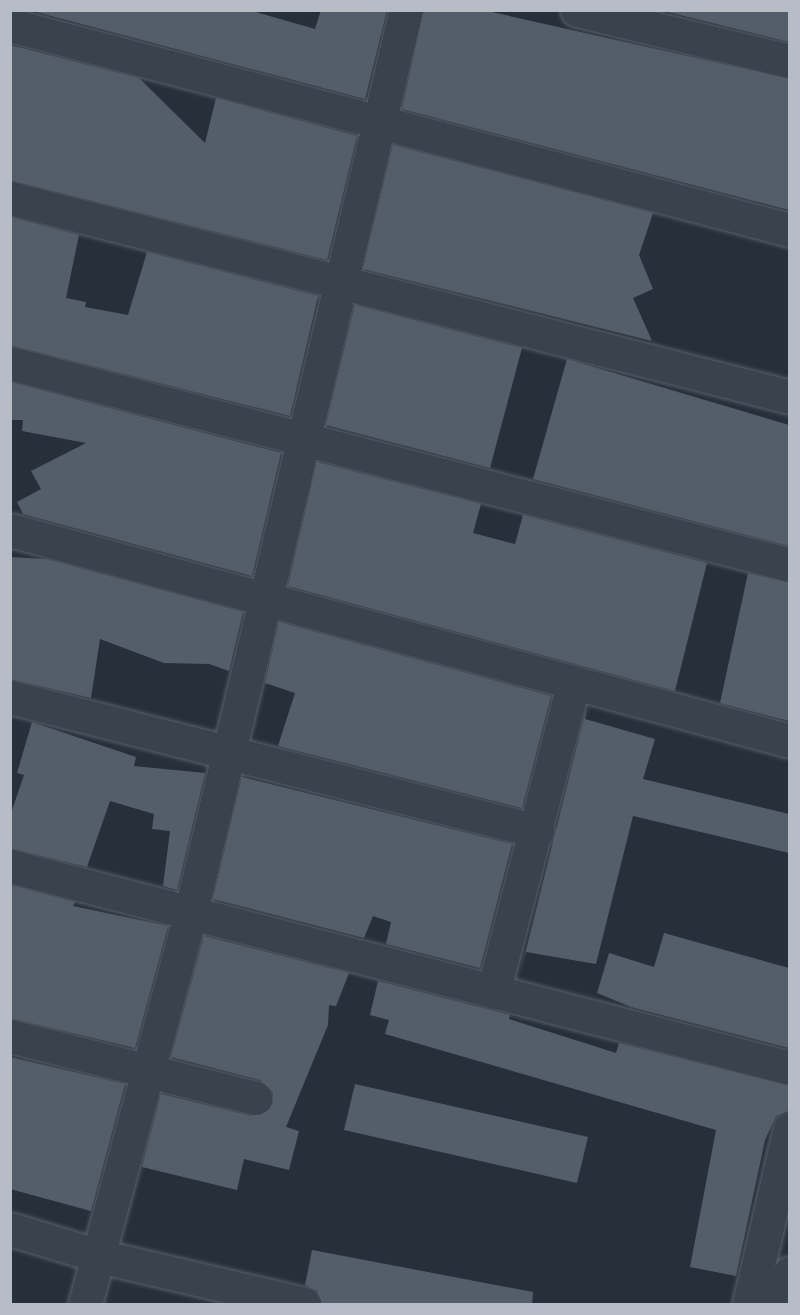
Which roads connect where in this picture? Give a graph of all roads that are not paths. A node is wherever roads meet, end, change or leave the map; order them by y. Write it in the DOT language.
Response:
graph roads {
  1 [pos="406,10"];
  2 [pos="577,10"];
  3 [pos="10,25"];
  4 [pos="789,61"];
  5 [pos="381,118"];
  6 [pos="10,198"];
  7 [pos="789,230"];
  8 [pos="343,282"];
  9 [pos="10,363"];
  10 [pos="789,397"];
  11 [pos="301,440"];
  12 [pos="10,530"];
  13 [pos="789,565"];
  14 [pos="265,597"];
  15 [pos="574,682"];
  16 [pos="10,697"];
  17 [pos="789,741"];
  18 [pos="227,755"];
  19 [pos="537,831"];
  20 [pos="10,866"];
  21 [pos="190,915"];
  22 [pos="493,992"];
  23 [pos="10,1036"];
  24 [pos="789,1068"];
  25 [pos="147,1073"];
  26 [pos="255,1098"];
  27 [pos="789,1128"];
  28 [pos="10,1229"];
  29 [pos="99,1256"];
  30 [pos="789,1273"];
  31 [pos="85,1305"];
  32 [pos="304,1305"];
  33 [pos="749,1305"];
  34 [pos="782,1305"];
  1 -- 5 [label="street"];
  2 -- 4 [label="street"];
  3 -- 5 [label="street"];
  5 -- 7 [label="street"];
  5 -- 8 [label="street"];
  6 -- 8 [label="street"];
  8 -- 10 [label="street"];
  8 -- 11 [label="street"];
  9 -- 11 [label="street"];
  11 -- 13 [label="street"];
  11 -- 14 [label="street"];
  12 -- 14 [label="street"];
  14 -- 15 [label="street"];
  14 -- 18 [label="street"];
  15 -- 17 [label="street"];
  15 -- 19 [label="street"];
  16 -- 18 [label="street"];
  18 -- 19 [label="street"];
  18 -- 21 [label="street"];
  19 -- 22 [label="street"];
  20 -- 21 [label="street"];
  21 -- 22 [label="street"];
  21 -- 25 [label="street"];
  22 -- 24 [label="street"];
  23 -- 25 [label="street"];
  25 -- 26 [label="street"];
  25 -- 29 [label="street"];
  27 -- 33 [label="street"];
  28 -- 29 [label="street"];
  29 -- 31 [label="street"];
  29 -- 32 [label="street"];
  30 -- 34 [label="street"];
}
